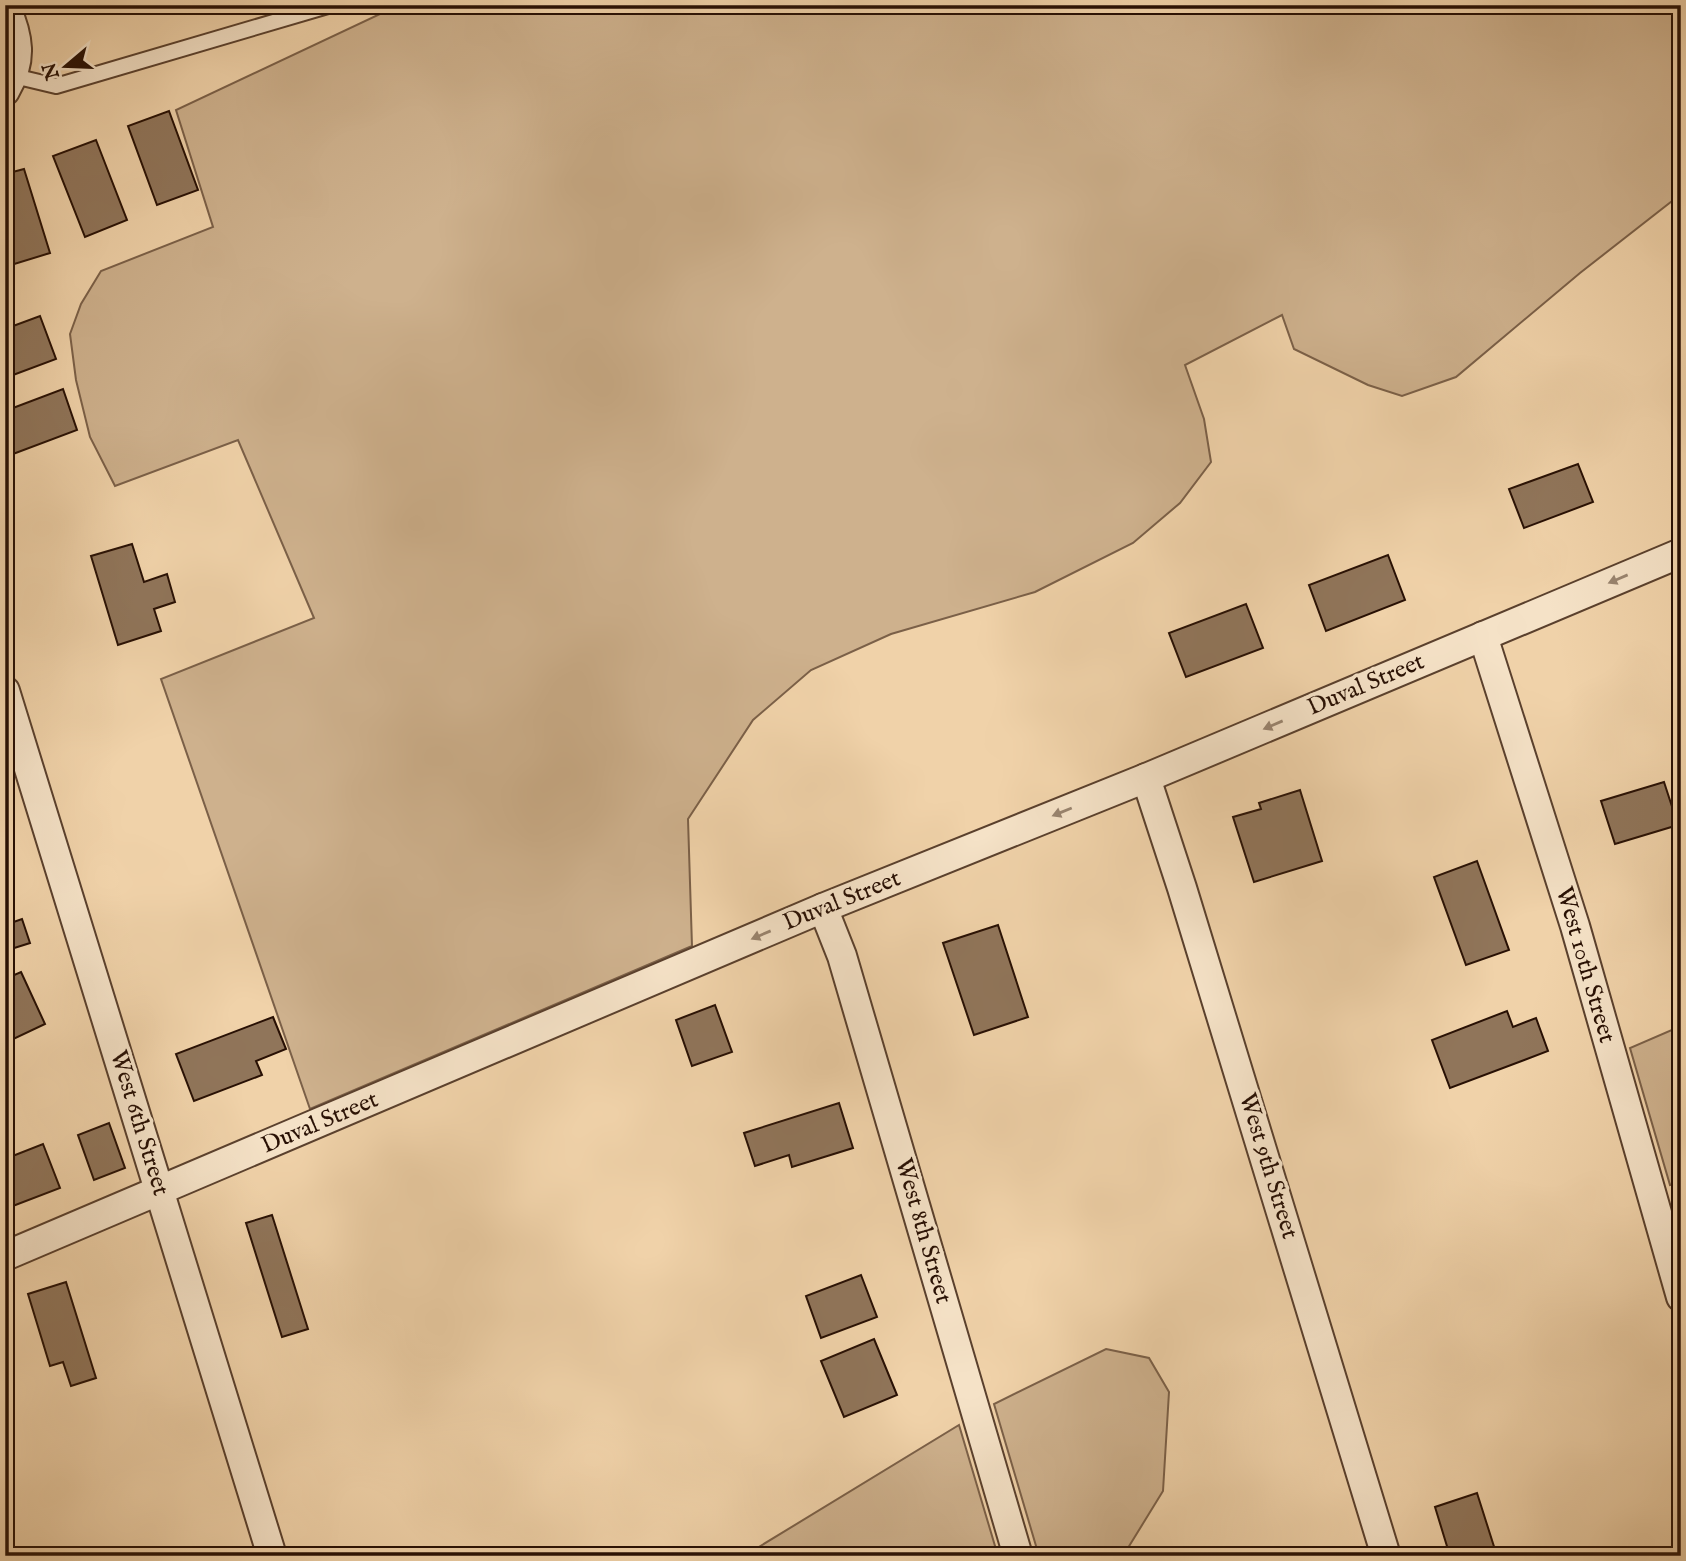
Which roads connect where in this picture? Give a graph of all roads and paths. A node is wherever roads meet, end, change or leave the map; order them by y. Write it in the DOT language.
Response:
graph roads {
  1 [pos="5,5"];
  2 [pos="331,5"];
  3 [pos="10,83"];
  4 [pos="1681,553"];
  5 [pos="1483,636"];
  6 [pos="5,691"];
  7 [pos="1146,778"];
  8 [pos="823,908"];
  9 [pos="160,1192"];
  10 [pos="5,1256"];
  11 [pos="1681,1297"];
  12 [pos="272,1556"];
  13 [pos="1018,1556"];
  14 [pos="1386,1556"];
  1 -- 3 [label="street"];
  2 -- 3 [label="lane"];
  4 -- 5 [label="street, Duval Street, one-way"];
  5 -- 7 [label="street, Duval Street, one-way"];
  5 -- 11 [label="street, West 10th Street"];
  6 -- 9 [label="street, West 6th Street"];
  7 -- 8 [label="street, Duval Street, one-way"];
  7 -- 14 [label="street, West 9th Street"];
  8 -- 9 [label="street, Duval Street, one-way"];
  8 -- 13 [label="street, West 8th Street"];
  9 -- 10 [label="street, Duval Street"];
  9 -- 12 [label="street, West 6th Street"];
}
